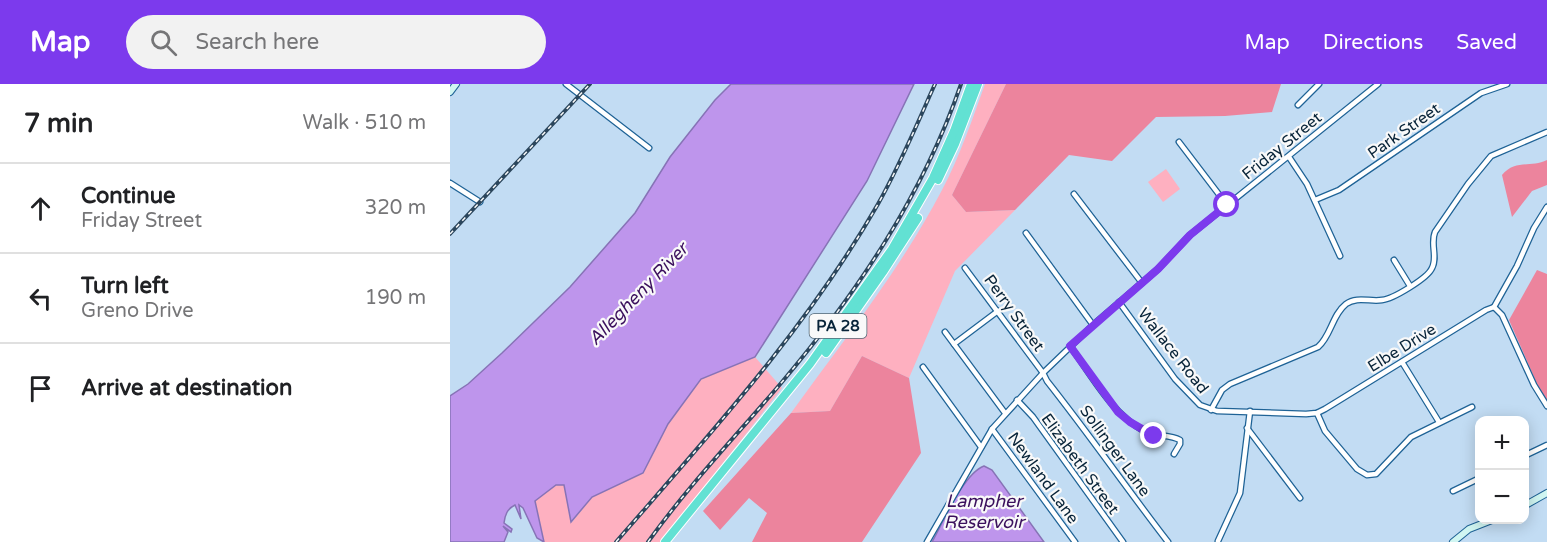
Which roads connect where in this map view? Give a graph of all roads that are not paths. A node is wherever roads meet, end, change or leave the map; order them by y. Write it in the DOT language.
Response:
graph roads {
  1 [pos="456,84"];
  2 [pos="566,84"];
  3 [pos="971,84"];
  4 [pos="978,84"];
  5 [pos="1319,84"];
  6 [pos="1507,84"];
  7 [pos="1375,85"];
  8 [pos="450,92"];
  9 [pos="1298,105"];
  10 [pos="1547,132"];
  11 [pos="1179,142"];
  12 [pos="649,148"];
  13 [pos="1289,157"];
  14 [pos="450,183"];
  15 [pos="1074,194"];
  16 [pos="1315,200"];
  17 [pos="480,202"];
  18 [pos="1227,205"];
  19 [pos="1547,207"];
  20 [pos="1026,233"];
  21 [pos="1340,256"];
  22 [pos="1394,260"];
  23 [pos="965,268"];
  24 [pos="1142,283"];
  25 [pos="1410,286"];
  26 [pos="1119,302"];
  27 [pos="1494,307"];
  28 [pos="998,311"];
  29 [pos="1093,325"];
  30 [pos="945,332"];
  31 [pos="954,344"];
  32 [pos="1070,346"];
  33 [pos="1402,362"];
  34 [pos="922,367"];
  35 [pos="1043,373"];
  36 [pos="1017,400"];
  37 [pos="1547,406"];
  38 [pos="1472,407"];
  39 [pos="1211,410"];
  40 [pos="1250,411"];
  41 [pos="1005,413"];
  42 [pos="1317,413"];
  43 [pos="1438,422"];
  44 [pos="1247,428"];
  45 [pos="992,429"];
  46 [pos="1547,445"];
  47 [pos="981,447"];
  48 [pos="1174,454"];
  49 [pos="1529,454"];
  50 [pos="1475,480"];
  51 [pos="1453,491"];
  52 [pos="1547,493"];
  53 [pos="1300,498"];
  54 [pos="1529,503"];
  55 [pos="1480,524"];
  56 [pos="1218,541"];
  57 [pos="665,542"];
  58 [pos="672,542"];
  59 [pos="927,542"];
  60 [pos="1075,542"];
  61 [pos="1123,542"];
  62 [pos="1168,542"];
  63 [pos="1453,542"];
  1 -- 8 [label="street"];
  2 -- 12 [label="street"];
  3 -- 57 [label="highway, PA 28"];
  4 -- 58 [label="highway, PA 28"];
  5 -- 9 [label="street"];
  6 -- 16 [label="street, Park Street"];
  7 -- 13 [label="street, Friday Street"];
  10 -- 25 [label="street"];
  11 -- 18 [label="street"];
  13 -- 16 [label="street"];
  13 -- 18 [label="street, Friday Street"];
  14 -- 17 [label="street"];
  15 -- 24 [label="street"];
  16 -- 21 [label="street"];
  18 -- 24 [label="street, Friday Street"];
  19 -- 27 [label="street"];
  20 -- 29 [label="street"];
  22 -- 25 [label="street"];
  23 -- 28 [label="street, Perry Street"];
  24 -- 26 [label="street, Friday Street"];
  25 -- 39 [label="street"];
  26 -- 29 [label="street, Friday Street"];
  26 -- 39 [label="street, Wallace Road"];
  27 -- 33 [label="street, Elbe Drive"];
  27 -- 37 [label="street"];
  28 -- 31 [label="street"];
  28 -- 35 [label="street, Perry Street"];
  29 -- 32 [label="street, Friday Street"];
  30 -- 31 [label="street"];
  31 -- 41 [label="street"];
  32 -- 35 [label="street, Friday Street"];
  32 -- 48 [label="street"];
  33 -- 42 [label="street, Elbe Drive"];
  33 -- 43 [label="street"];
  34 -- 47 [label="street"];
  35 -- 36 [label="street, Friday Street"];
  35 -- 62 [label="street, Sollinger Lane"];
  36 -- 41 [label="street, Friday Street"];
  36 -- 61 [label="street, Elizabeth Street"];
  38 -- 43 [label="street"];
  39 -- 40 [label="street"];
  40 -- 42 [label="street"];
  40 -- 44 [label="street"];
  41 -- 45 [label="street, Friday Street"];
  42 -- 43 [label="street"];
  44 -- 53 [label="street"];
  44 -- 56 [label="street"];
  45 -- 47 [label="street, Friday Street"];
  45 -- 60 [label="street, Newland Lane"];
  46 -- 49 [label="street"];
  47 -- 59 [label="street, Friday Street"];
  50 -- 51 [label="street"];
  52 -- 54 [label="street"];
  55 -- 63 [label="street"];
}
